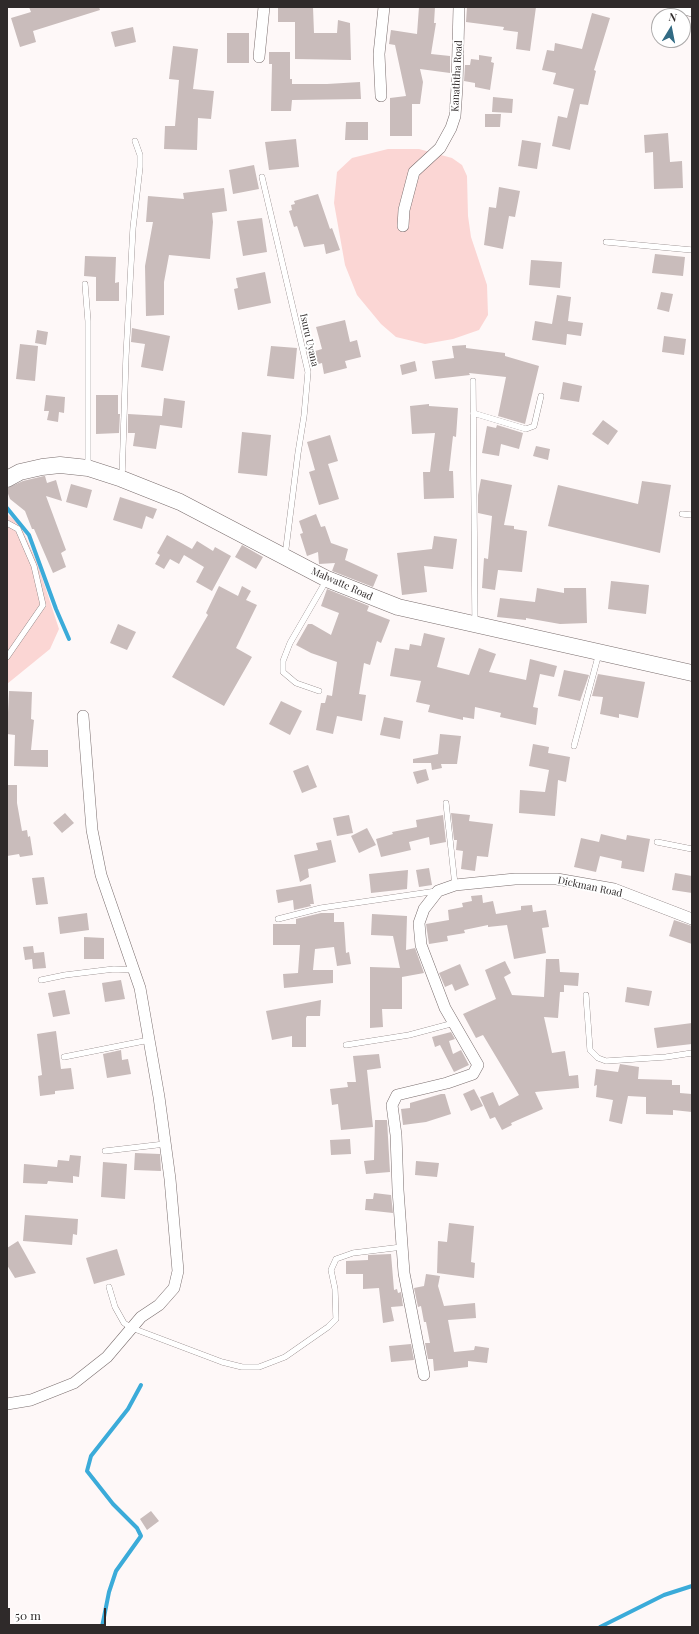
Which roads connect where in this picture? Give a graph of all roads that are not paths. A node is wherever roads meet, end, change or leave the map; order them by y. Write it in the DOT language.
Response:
graph roads {
  1 [pos="264,7"];
  2 [pos="384,7"];
  3 [pos="459,7"];
  4 [pos="675,7"];
  5 [pos="692,11"];
  6 [pos="259,57"];
  7 [pos="381,96"];
  8 [pos="135,141"];
  9 [pos="262,177"];
  10 [pos="403,226"];
  11 [pos="606,242"];
  12 [pos="692,250"];
  13 [pos="85,284"];
  14 [pos="473,381"];
  15 [pos="541,396"];
  16 [pos="472,413"];
  17 [pos="88,468"];
  18 [pos="7,479"];
  19 [pos="122,479"];
  20 [pos="682,514"];
  21 [pos="692,515"];
  22 [pos="7,523"];
  23 [pos="285,557"];
  24 [pos="327,579"];
  25 [pos="475,624"];
  26 [pos="599,653"];
  27 [pos="7,657"];
  28 [pos="692,673"];
  29 [pos="319,691"];
  30 [pos="83,716"];
  31 [pos="574,746"];
  32 [pos="446,803"];
  33 [pos="657,842"];
  34 [pos="692,849"];
  35 [pos="455,885"];
  36 [pos="438,890"];
  37 [pos="278,918"];
  38 [pos="692,919"];
  39 [pos="134,970"];
  40 [pos="41,980"];
  41 [pos="586,995"];
  42 [pos="454,1023"];
  43 [pos="149,1040"];
  44 [pos="346,1045"];
  45 [pos="692,1053"];
  46 [pos="64,1057"];
  47 [pos="165,1144"];
  48 [pos="105,1151"];
  49 [pos="402,1248"];
  50 [pos="109,1287"];
  51 [pos="132,1328"];
  52 [pos="424,1375"];
  53 [pos="7,1404"];
  1 -- 6 [label="street"];
  2 -- 7 [label="street"];
  3 -- 10 [label="street, Kanaththa Road"];
  4 -- 5 [label="street"];
  8 -- 19 [label="lane"];
  9 -- 23 [label="lane, Isuru Uyana"];
  11 -- 12 [label="lane"];
  13 -- 17 [label="lane"];
  14 -- 16 [label="lane"];
  15 -- 16 [label="lane"];
  16 -- 25 [label="lane"];
  17 -- 18 [label="street, Malwatte Road"];
  17 -- 19 [label="street, Malwatte Road"];
  19 -- 23 [label="street, Malwatte Road"];
  20 -- 21 [label="lane"];
  22 -- 27 [label="lane"];
  23 -- 24 [label="street, Malwatte Road"];
  24 -- 25 [label="street, Malwatte Road"];
  24 -- 29 [label="lane"];
  25 -- 26 [label="street, Malwatte Road"];
  26 -- 28 [label="street, Malwatte Road"];
  26 -- 31 [label="lane"];
  30 -- 39 [label="street"];
  32 -- 35 [label="lane"];
  33 -- 34 [label="lane"];
  35 -- 36 [label="street, Dickman Road"];
  35 -- 38 [label="street, Dickman Road"];
  36 -- 37 [label="lane"];
  36 -- 42 [label="street"];
  39 -- 40 [label="lane"];
  39 -- 43 [label="street"];
  41 -- 45 [label="lane"];
  42 -- 44 [label="lane"];
  42 -- 49 [label="street"];
  43 -- 46 [label="lane"];
  43 -- 47 [label="street"];
  47 -- 48 [label="lane"];
  47 -- 51 [label="street"];
  49 -- 51 [label="lane"];
  49 -- 52 [label="street"];
  50 -- 51 [label="lane"];
  51 -- 53 [label="street"];
}
